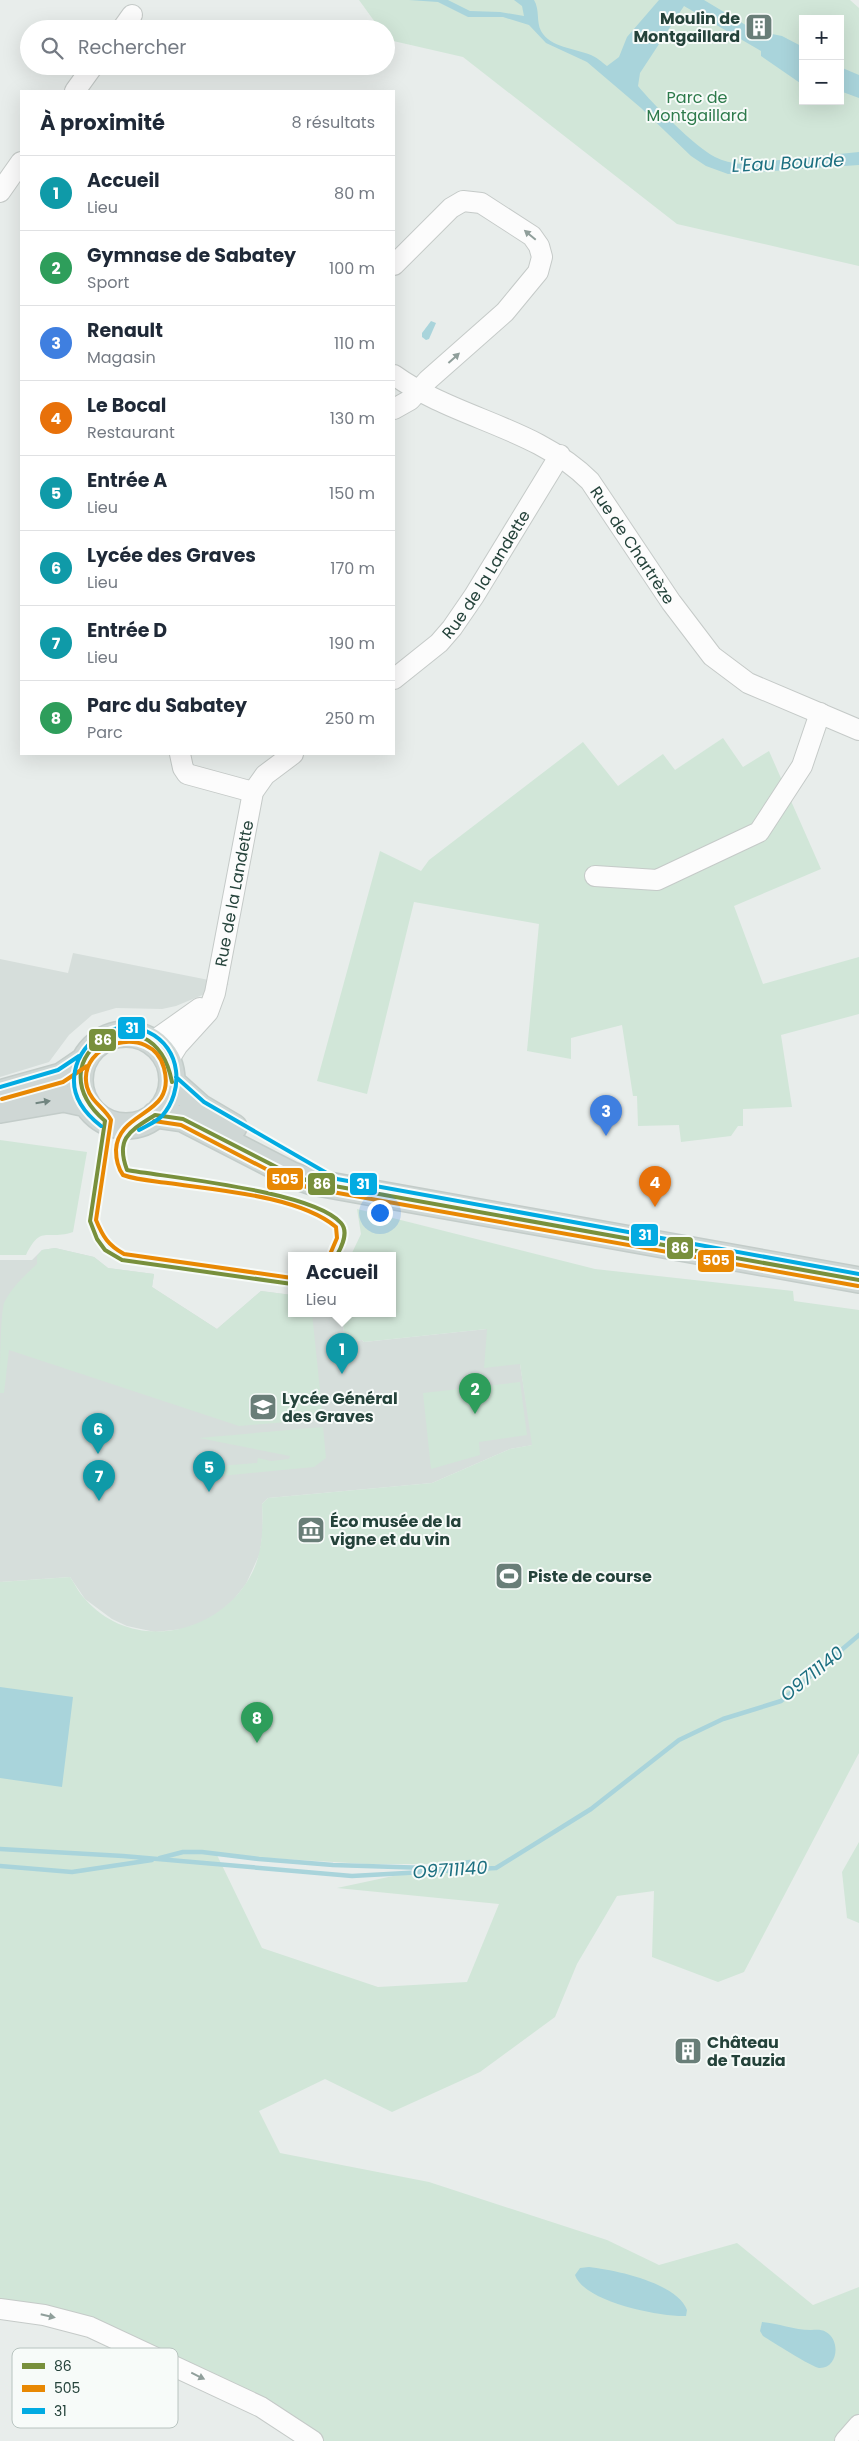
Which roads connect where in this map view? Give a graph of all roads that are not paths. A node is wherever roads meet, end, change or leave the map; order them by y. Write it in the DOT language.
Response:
graph roads {
  1 [pos="87,75"];
  2 [pos="76,90"];
  3 [pos="20,164"];
  4 [pos="7,184"];
  5 [pos="395,264"];
  6 [pos="395,376"];
  7 [pos="418,391"];
  8 [pos="395,408"];
  9 [pos="560,455"];
  10 [pos="395,678"];
  11 [pos="820,713"];
  12 [pos="859,730"];
  13 [pos="180,755"];
  14 [pos="293,755"];
  15 [pos="253,792"];
  16 [pos="595,876"];
  17 [pos="215,993"];
  18 [pos="152,1042"];
  19 [pos="83,1061"];
  20 [pos="170,1072"];
  21 [pos="0,1093"];
  22 [pos="87,1104"];
  23 [pos="0,1110"];
  24 [pos="155,1115"];
  25 [pos="335,1185"];
  26 [pos="859,1280"];
  27 [pos="0,2309"];
  28 [pos="135,2348"];
  29 [pos="178,2368"];
  30 [pos="859,2425"];
  31 [pos="313,2441"];
  32 [pos="844,2441"];
  1 -- 2 [label="street"];
  3 -- 4 [label="street"];
  7 -- 5 [label="street, one-way"];
  6 -- 7 [label="street, Rue de Chartrèze"];
  7 -- 8 [label="street"];
  7 -- 9 [label="street, Rue de Chartrèze"];
  9 -- 10 [label="street, Rue de la Landette"];
  9 -- 11 [label="street, Rue de Chartrèze"];
  11 -- 12 [label="street, Rue de Chartrèze"];
  11 -- 16 [label="street"];
  13 -- 15 [label="street"];
  14 -- 15 [label="street, Rue de la Landette"];
  15 -- 17 [label="street, Rue de la Landette"];
  17 -- 18 [label="street"];
  17 -- 20 [label="street, Rue de la Landette"];
  18 -- 19 [label="main road"];
  18 -- 20 [label="main road"];
  19 -- 21 [label="main road"];
  19 -- 22 [label="main road"];
  20 -- 24 [label="main road"];
  20 -- 25 [label="main road"];
  23 -- 22 [label="main road, one-way"];
  22 -- 24 [label="main road"];
  24 -- 25 [label="main road"];
  25 -- 26 [label="main road"];
  27 -- 28 [label="street, one-way"];
  29 -- 31 [label="street, one-way"];
  30 -- 32 [label="street"];
}
